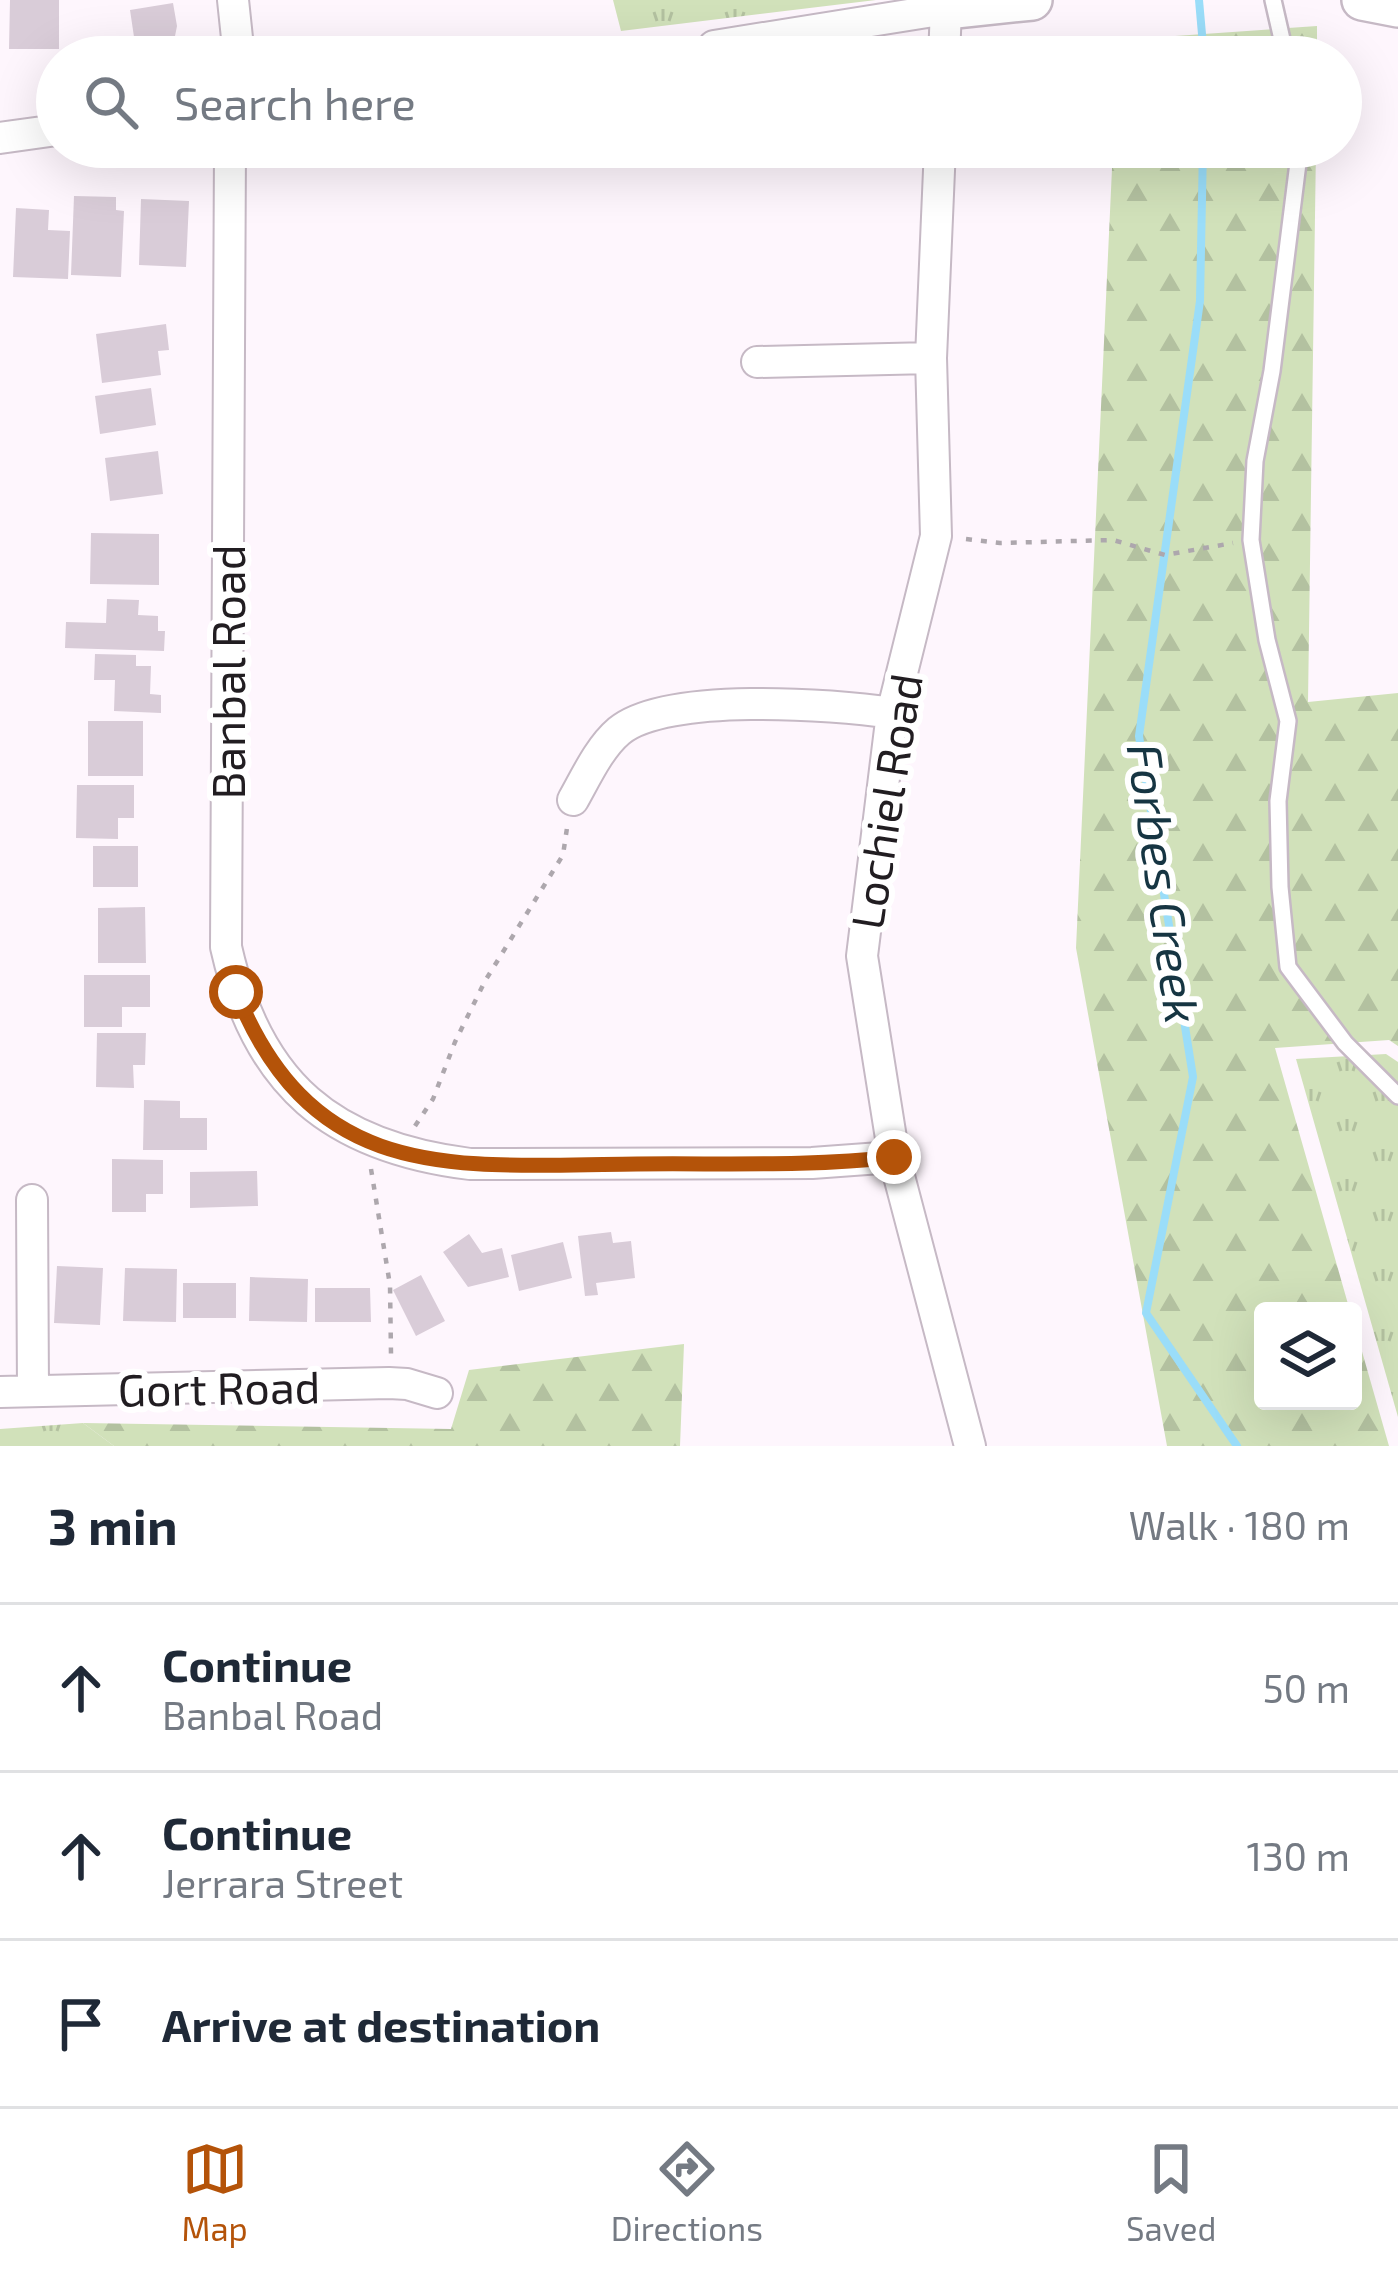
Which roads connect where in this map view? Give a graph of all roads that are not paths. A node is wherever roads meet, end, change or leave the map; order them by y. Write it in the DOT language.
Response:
graph roads {
  1 [pos="233,0"];
  2 [pos="1032,0"];
  3 [pos="1273,0"];
  4 [pos="1362,0"];
  5 [pos="943,4"];
  6 [pos="1398,8"];
  7 [pos="237,36"];
  8 [pos="769,36"];
  9 [pos="944,36"];
  10 [pos="1281,36"];
  11 [pos="36,133"];
  12 [pos="0,138"];
  13 [pos="230,168"];
  14 [pos="939,168"];
  15 [pos="1297,168"];
  16 [pos="931,358"];
  17 [pos="757,362"];
  18 [pos="892,713"];
  19 [pos="572,800"];
  20 [pos="1398,1096"];
  21 [pos="894,1157"];
  22 [pos="32,1199"];
  23 [pos="33,1391"];
  24 [pos="0,1392"];
  25 [pos="437,1394"];
  26 [pos="970,1446"];
  1 -- 7 [label="street"];
  2 -- 5 [label="street"];
  3 -- 10 [label="lane"];
  4 -- 6 [label="street"];
  5 -- 8 [label="street"];
  5 -- 9 [label="street"];
  11 -- 12 [label="street"];
  13 -- 21 [label="street, Banbal Road"];
  14 -- 16 [label="street, Lochiel Road"];
  15 -- 20 [label="lane"];
  16 -- 17 [label="street"];
  16 -- 18 [label="street, Lochiel Road"];
  18 -- 19 [label="street"];
  18 -- 21 [label="street, Lochiel Road"];
  21 -- 26 [label="street, Lochiel Road"];
  22 -- 23 [label="street"];
  23 -- 24 [label="street, Gort Road"];
  23 -- 25 [label="street, Gort Road"];
}
